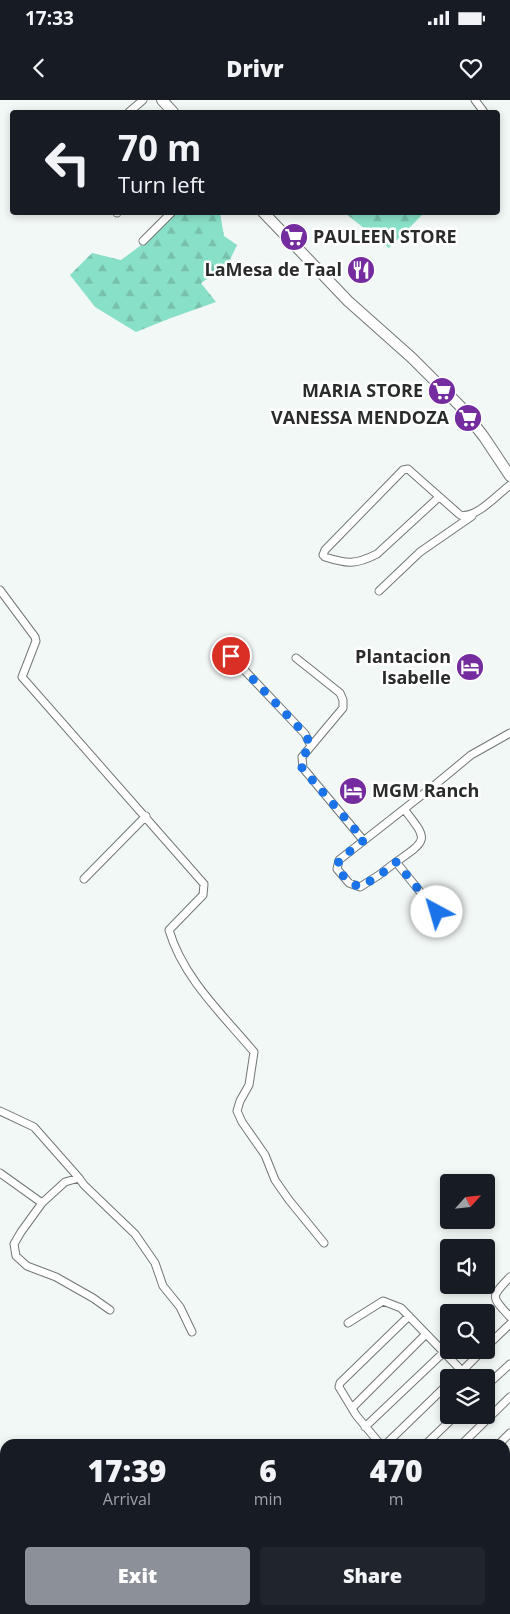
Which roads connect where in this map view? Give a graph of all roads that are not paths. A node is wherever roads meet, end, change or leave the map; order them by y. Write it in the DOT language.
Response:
graph roads {
  1 [pos="143,100"];
  2 [pos="162,100"];
  3 [pos="131,110"];
  4 [pos="171,110"];
  5 [pos="169,215"];
  6 [pos="266,215"];
  7 [pos="143,242"];
  8 [pos="510,476"];
  9 [pos="510,485"];
  10 [pos="439,497"];
  11 [pos="474,514"];
  12 [pos="0,590"];
  13 [pos="379,591"];
  14 [pos="231,656"];
  15 [pos="296,658"];
  16 [pos="510,733"];
  17 [pos="311,746"];
  18 [pos="404,809"];
  19 [pos="146,816"];
  20 [pos="364,840"];
  21 [pos="396,862"];
  22 [pos="84,879"];
  23 [pos="448,925"];
  24 [pos="0,1110"];
  25 [pos="0,1174"];
  26 [pos="79,1178"];
  27 [pos="42,1203"];
  28 [pos="324,1243"];
  29 [pos="510,1277"];
  30 [pos="110,1310"];
  31 [pos="409,1316"];
  32 [pos="510,1318"];
  33 [pos="348,1323"];
  34 [pos="192,1332"];
  35 [pos="426,1334"];
  36 [pos="495,1336"];
  37 [pos="440,1348"];
  38 [pos="440,1356"];
  39 [pos="451,1359"];
  40 [pos="474,1359"];
  41 [pos="510,1364"];
  42 [pos="460,1369"];
  43 [pos="464,1369"];
  44 [pos="495,1378"];
  45 [pos="440,1392"];
  46 [pos="510,1396"];
  47 [pos="352,1408"];
  48 [pos="447,1424"];
  49 [pos="365,1427"];
  50 [pos="376,1439"];
  51 [pos="391,1439"];
  52 [pos="431,1439"];
  53 [pos="467,1439"];
  1 -- 3 [label="street"];
  2 -- 4 [label="main road"];
  5 -- 7 [label="street"];
  6 -- 8 [label="main road"];
  9 -- 11 [label="street"];
  10 -- 10 [label="street"];
  10 -- 11 [label="street"];
  11 -- 13 [label="street"];
  12 -- 19 [label="street"];
  14 -- 17 [label="street"];
  15 -- 17 [label="street"];
  16 -- 18 [label="street"];
  17 -- 20 [label="street"];
  18 -- 20 [label="street"];
  18 -- 21 [label="street"];
  19 -- 22 [label="street"];
  19 -- 28 [label="street"];
  20 -- 21 [label="street"];
  21 -- 23 [label="street"];
  24 -- 26 [label="street"];
  25 -- 27 [label="street"];
  26 -- 27 [label="street"];
  26 -- 34 [label="street"];
  27 -- 30 [label="street"];
  29 -- 32 [label="street"];
  31 -- 33 [label="street"];
  31 -- 35 [label="street"];
  31 -- 47 [label="street"];
  32 -- 36 [label="street"];
  35 -- 37 [label="street"];
  35 -- 47 [label="street"];
  38 -- 49 [label="street"];
  39 -- 42 [label="street"];
  40 -- 43 [label="street"];
  41 -- 44 [label="street"];
  45 -- 51 [label="street"];
  46 -- 53 [label="street"];
  47 -- 49 [label="street"];
  48 -- 52 [label="street"];
  49 -- 50 [label="street"];
}
